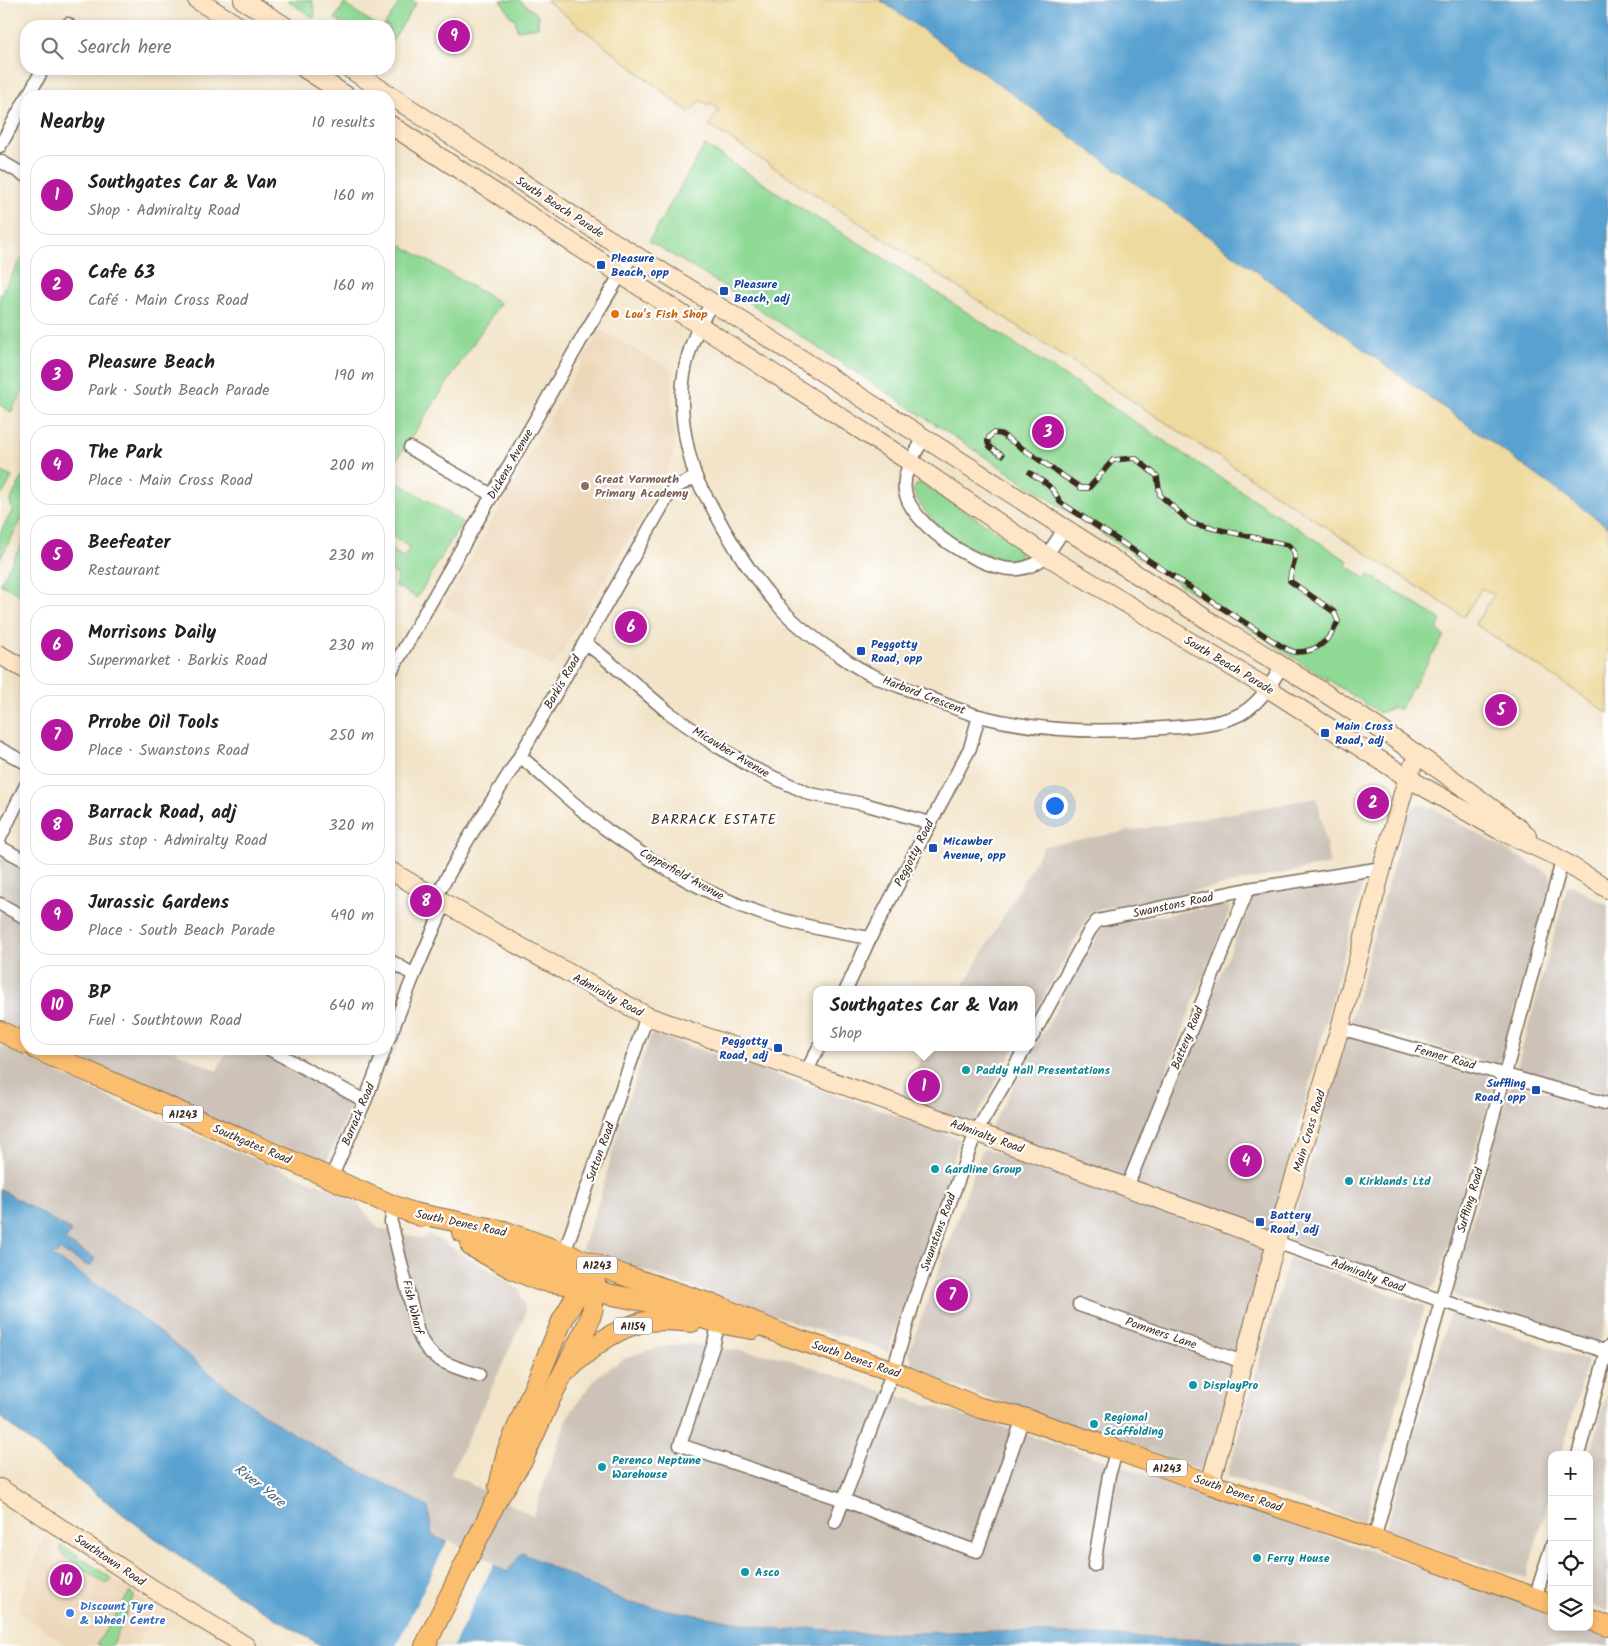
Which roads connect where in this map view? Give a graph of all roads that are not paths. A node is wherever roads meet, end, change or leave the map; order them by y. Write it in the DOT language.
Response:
graph roads {
  1 [pos="197,0"];
  2 [pos="243,0"];
  3 [pos="229,20"];
  4 [pos="275,20"];
  5 [pos="40,75"];
  6 [pos="314,75"];
  7 [pos="359,75"];
  8 [pos="31,90"];
  9 [pos="338,90"];
  10 [pos="382,90"];
  11 [pos="395,98"];
  12 [pos="20,110"];
  13 [pos="395,128"];
  14 [pos="0,146"];
  15 [pos="0,161"];
  16 [pos="20,173"];
  17 [pos="633,254"];
  18 [pos="619,274"];
  19 [pos="712,303"];
  20 [pos="699,324"];
  21 [pos="924,438"];
  22 [pos="410,448"];
  23 [pos="910,462"];
  24 [pos="696,477"];
  25 [pos="492,496"];
  26 [pos="1064,529"];
  27 [pos="1047,556"];
  28 [pos="585,643"];
  29 [pos="0,655"];
  30 [pos="395,665"];
  31 [pos="1282,666"];
  32 [pos="20,667"];
  33 [pos="1269,689"];
  34 [pos="980,716"];
  35 [pos="0,749"];
  36 [pos="1417,755"];
  37 [pos="520,756"];
  38 [pos="20,760"];
  39 [pos="1408,778"];
  40 [pos="20,797"];
  41 [pos="930,823"];
  42 [pos="0,838"];
  43 [pos="0,847"];
  44 [pos="1556,857"];
  45 [pos="20,858"];
  46 [pos="1382,868"];
  47 [pos="395,873"];
  48 [pos="1248,889"];
  49 [pos="1608,889"];
  50 [pos="441,900"];
  51 [pos="0,904"];
  52 [pos="20,915"];
  53 [pos="870,938"];
  54 [pos="395,963"];
  55 [pos="414,974"];
  56 [pos="848,986"];
  57 [pos="647,1016"];
  58 [pos="395,1023"];
  59 [pos="1340,1028"];
  60 [pos="0,1031"];
  61 [pos="1035,1031"];
  62 [pos="20,1041"];
  63 [pos="816,1051"];
  64 [pos="1024,1051"];
  65 [pos="50,1055"];
  66 [pos="280,1055"];
  67 [pos="379,1055"];
  68 [pos="806,1072"];
  69 [pos="1505,1074"];
  70 [pos="365,1101"];
  71 [pos="1608,1104"];
  72 [pos="976,1132"];
  73 [pos="331,1178"];
  74 [pos="1127,1187"];
  75 [pos="402,1209"];
  76 [pos="1276,1242"];
  77 [pos="559,1272"];
  78 [pos="626,1276"];
  79 [pos="588,1287"];
  80 [pos="1442,1301"];
  81 [pos="1079,1304"];
  82 [pos="721,1316"];
  83 [pos="562,1321"];
  84 [pos="1608,1350"];
  85 [pos="1243,1362"];
  86 [pos="893,1371"];
  87 [pos="563,1374"];
  88 [pos="479,1375"];
  89 [pos="1023,1418"];
  90 [pos="1117,1450"];
  91 [pos="1579,1451"];
  92 [pos="1210,1484"];
  93 [pos="0,1488"];
  94 [pos="844,1500"];
  95 [pos="496,1501"];
  96 [pos="834,1522"];
  97 [pos="1374,1539"];
  98 [pos="1094,1565"];
  99 [pos="1548,1573"];
  100 [pos="1544,1601"];
  101 [pos="1593,1620"];
  102 [pos="1608,1626"];
  103 [pos="238,1644"];
  104 [pos="425,1646"];
  1 -- 3 [label="street"];
  2 -- 4 [label="street"];
  5 -- 8 [label="street"];
  6 -- 9 [label="street"];
  7 -- 10 [label="street, South Beach Parade"];
  11 -- 17 [label="street, South Beach Parade"];
  12 -- 14 [label="street"];
  13 -- 18 [label="street, South Beach Parade"];
  15 -- 16 [label="street"];
  17 -- 18 [label="street, Dickens Avenue"];
  17 -- 19 [label="street, South Beach Parade"];
  18 -- 20 [label="street, South Beach Parade"];
  18 -- 25 [label="street, Dickens Avenue"];
  19 -- 20 [label="street, Harbord Crescent"];
  19 -- 21 [label="street, South Beach Parade"];
  20 -- 23 [label="street, South Beach Parade"];
  20 -- 24 [label="street, Harbord Crescent"];
  21 -- 23 [label="street"];
  21 -- 26 [label="street, South Beach Parade"];
  22 -- 25 [label="street"];
  23 -- 27 [label="street, South Beach Parade"];
  23 -- 27 [label="street"];
  24 -- 28 [label="street, Barkis Road"];
  24 -- 34 [label="street, Harbord Crescent"];
  25 -- 30 [label="street, Dickens Avenue"];
  26 -- 27 [label="street"];
  26 -- 31 [label="street, South Beach Parade"];
  27 -- 33 [label="street, South Beach Parade"];
  28 -- 37 [label="street, Barkis Road"];
  28 -- 41 [label="street, Micawber Avenue"];
  29 -- 32 [label="street"];
  31 -- 33 [label="street, Harbord Crescent"];
  31 -- 36 [label="street, South Beach Parade"];
  33 -- 34 [label="street, Harbord Crescent"];
  33 -- 39 [label="street, South Beach Parade"];
  34 -- 41 [label="street, Peggotty Road"];
  35 -- 38 [label="street"];
  36 -- 39 [label="street"];
  36 -- 44 [label="street, South Beach Parade"];
  37 -- 50 [label="street, Barkis Road"];
  37 -- 53 [label="street, Copperfield Avenue"];
  39 -- 44 [label="street, South Beach Parade"];
  39 -- 46 [label="street, Main Cross Road"];
  40 -- 42 [label="street"];
  41 -- 53 [label="street, Peggotty Road"];
  43 -- 45 [label="street"];
  44 -- 49 [label="street, South Beach Parade"];
  44 -- 69 [label="street, Suffling Road"];
  46 -- 48 [label="street, Swanstons Road"];
  46 -- 59 [label="street, Main Cross Road"];
  47 -- 50 [label="street, Admiralty Road"];
  48 -- 61 [label="street, Swanstons Road"];
  48 -- 74 [label="street, Battery Road"];
  50 -- 55 [label="street"];
  50 -- 57 [label="street, Admiralty Road"];
  51 -- 52 [label="street"];
  53 -- 56 [label="street, Peggotty Road"];
  54 -- 55 [label="street"];
  55 -- 58 [label="street"];
  57 -- 68 [label="street, Admiralty Road"];
  57 -- 77 [label="street, Sutton Road"];
  59 -- 69 [label="street, Fenner Road"];
  59 -- 76 [label="street, Main Cross Road"];
  60 -- 62 [label="main road"];
  63 -- 68 [label="street"];
  64 -- 72 [label="street, Swanstons Road"];
  65 -- 73 [label="main road, Southgates Road / A1243"];
  66 -- 70 [label="street"];
  67 -- 70 [label="street, Barrack Road"];
  68 -- 72 [label="street, Admiralty Road"];
  69 -- 71 [label="street, Fenner Road"];
  69 -- 80 [label="street, Suffling Road"];
  70 -- 73 [label="street, Barrack Road"];
  72 -- 74 [label="street, Admiralty Road"];
  72 -- 86 [label="street, Swanstons Road"];
  73 -- 75 [label="main road, South Denes Road / A1243"];
  74 -- 76 [label="street, Admiralty Road"];
  75 -- 77 [label="main road, South Denes Road / A1243"];
  75 -- 77 [label="main road, South Denes Road / A1243"];
  75 -- 88 [label="street, Fish Wharf"];
  76 -- 80 [label="street, Admiralty Road"];
  76 -- 85 [label="street, Main Cross Road"];
  77 -- 78 [label="main road, South Denes Road / A1243"];
  77 -- 79 [label="main road, South Denes Road / A1243"];
  77 -- 83 [label="main road, A1154"];
  78 -- 79 [label="main road, South Denes Road / A1243"];
  78 -- 82 [label="main road, South Denes Road / A1243"];
  79 -- 82 [label="main road, South Denes Road / A1243"];
  79 -- 83 [label="main road, A1154"];
  79 -- 87 [label="main road, A1154"];
  80 -- 84 [label="street, Admiralty Road"];
  80 -- 97 [label="street, Suffling Road"];
  81 -- 85 [label="street, Pommers Lane"];
  82 -- 86 [label="main road, South Denes Road / A1243"];
  82 -- 87 [label="main road, A1154"];
  82 -- 94 [label="street"];
  83 -- 95 [label="main road, A1154"];
  84 -- 91 [label="street"];
  85 -- 92 [label="street, Main Cross Road"];
  86 -- 89 [label="main road, South Denes Road / A1243"];
  86 -- 94 [label="street, Swanstons Road"];
  87 -- 95 [label="main road, A1154"];
  89 -- 90 [label="main road, South Denes Road / A1243"];
  89 -- 94 [label="street"];
  90 -- 92 [label="main road, South Denes Road / A1243"];
  90 -- 98 [label="street"];
  92 -- 97 [label="main road, South Denes Road / A1243"];
  93 -- 103 [label="street, Southtown Road"];
  94 -- 96 [label="street, Swanstons Road"];
  95 -- 104 [label="main road, A1154"];
  97 -- 100 [label="main road, South Denes Road / A1243"];
  99 -- 100 [label="street"];
  101 -- 102 [label="main road"];
}
